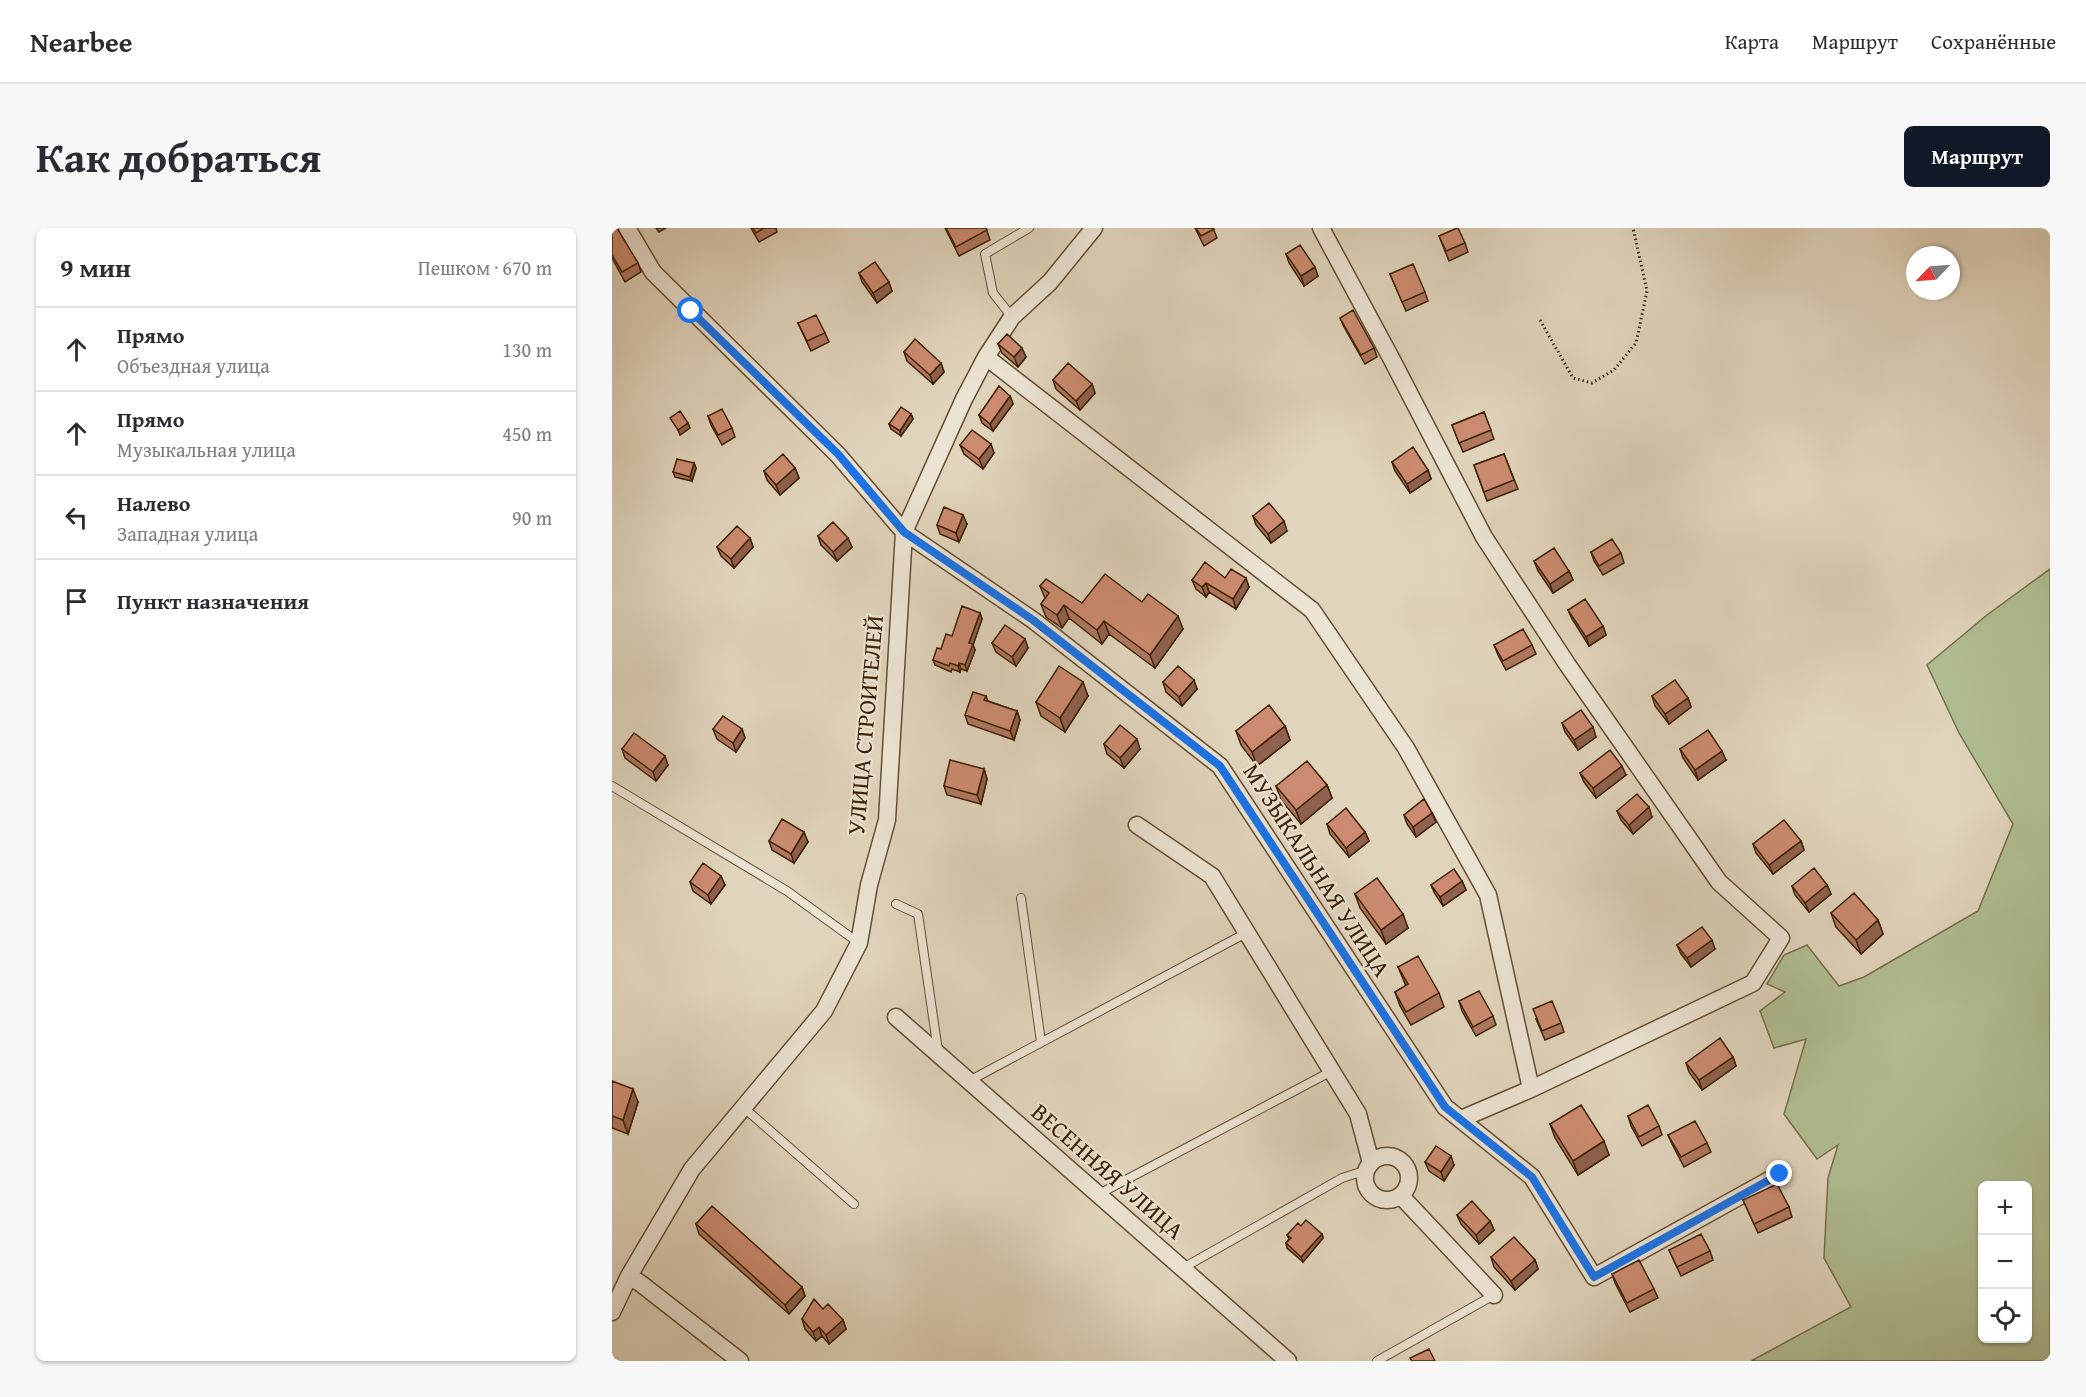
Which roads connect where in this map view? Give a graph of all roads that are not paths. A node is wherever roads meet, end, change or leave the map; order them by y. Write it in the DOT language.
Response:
graph roads {
  1 [pos="627,228"];
  2 [pos="1029,228"];
  3 [pos="1094,228"];
  4 [pos="1321,228"];
  5 [pos="1012,317"];
  6 [pos="986,357"];
  7 [pos="904,532"];
  8 [pos="612,786"];
  9 [pos="1137,825"];
  10 [pos="1021,898"];
  11 [pos="896,904"];
  12 [pos="1248,932"];
  13 [pos="859,943"];
  14 [pos="896,1017"];
  15 [pos="1041,1042"];
  16 [pos="939,1055"];
  17 [pos="1332,1071"];
  18 [pos="969,1081"];
  19 [pos="1531,1089"];
  20 [pos="743,1107"];
  21 [pos="1461,1119"];
  22 [pos="1369,1167"];
  23 [pos="1780,1174"];
  24 [pos="1100,1194"];
  25 [pos="1401,1196"];
  26 [pos="854,1204"];
  27 [pos="1183,1268"];
  28 [pos="629,1276"];
  29 [pos="1494,1295"];
  30 [pos="612,1312"];
  31 [pos="740,1361"];
  32 [pos="1288,1361"];
  33 [pos="1377,1361"];
  1 -- 7 [label="street, МУЗЫКАЛЬНАЯ УЛИЦА"];
  2 -- 5 [label="lane"];
  3 -- 5 [label="street, УЛИЦА СТРОИТЕЛЕЙ"];
  4 -- 19 [label="street"];
  5 -- 6 [label="street, УЛИЦА СТРОИТЕЛЕЙ"];
  6 -- 7 [label="street, УЛИЦА СТРОИТЕЛЕЙ"];
  6 -- 19 [label="street"];
  7 -- 13 [label="street, УЛИЦА СТРОИТЕЛЕЙ"];
  7 -- 21 [label="street, МУЗЫКАЛЬНАЯ УЛИЦА"];
  8 -- 13 [label="lane"];
  9 -- 12 [label="street"];
  10 -- 15 [label="lane"];
  11 -- 16 [label="lane"];
  12 -- 15 [label="lane"];
  12 -- 17 [label="street"];
  13 -- 20 [label="street, УЛИЦА СТРОИТЕЛЕЙ"];
  14 -- 16 [label="street, ВЕСЕННЯЯ УЛИЦА"];
  15 -- 18 [label="lane"];
  16 -- 18 [label="street, ВЕСЕННЯЯ УЛИЦА"];
  17 -- 22 [label="street"];
  17 -- 24 [label="lane"];
  18 -- 24 [label="street, ВЕСЕННЯЯ УЛИЦА"];
  19 -- 21 [label="street"];
  20 -- 26 [label="lane"];
  20 -- 28 [label="street, УЛИЦА СТРОИТЕЛЕЙ"];
  21 -- 23 [label="street, МУЗЫКАЛЬНАЯ УЛИЦА"];
  22 -- 25 [label="street"];
  22 -- 25 [label="street"];
  22 -- 27 [label="lane"];
  24 -- 27 [label="street, ВЕСЕННЯЯ УЛИЦА"];
  25 -- 29 [label="street"];
  27 -- 32 [label="street, ВЕСЕННЯЯ УЛИЦА"];
  28 -- 30 [label="street, УЛИЦА СТРОИТЕЛЕЙ"];
  28 -- 31 [label="street"];
  29 -- 33 [label="lane"];
}
